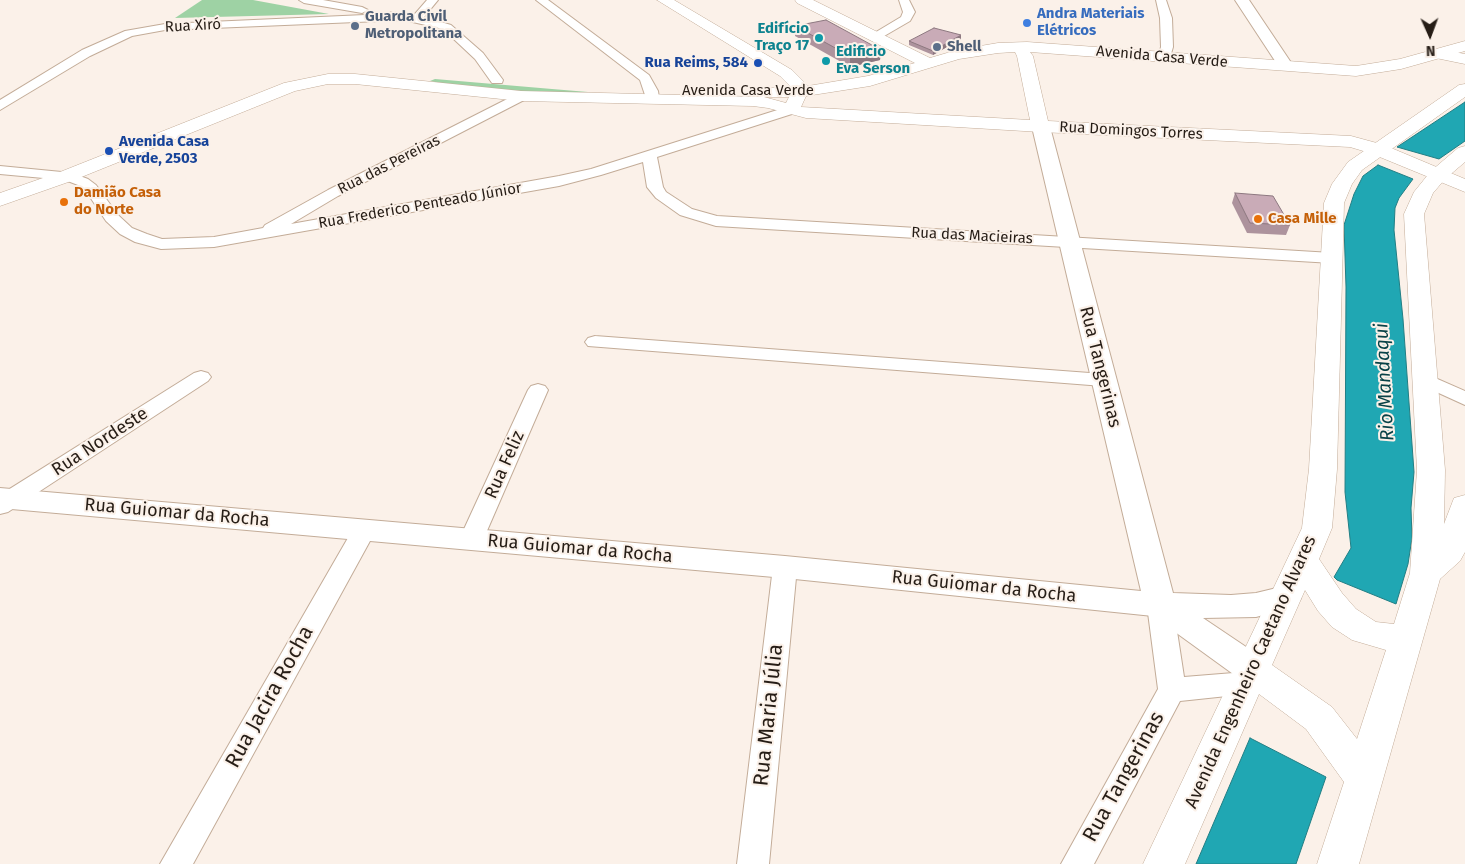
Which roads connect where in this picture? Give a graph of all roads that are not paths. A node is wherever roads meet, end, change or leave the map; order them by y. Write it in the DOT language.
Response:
graph roads {
  1 [pos="304,0"];
  2 [pos="433,0"];
  3 [pos="541,0"];
  4 [pos="802,0"];
  5 [pos="904,0"];
  6 [pos="1161,0"];
  7 [pos="1242,0"];
  8 [pos="662,1"];
  9 [pos="412,18"];
  10 [pos="875,37"];
  11 [pos="1465,46"];
  12 [pos="1019,47"];
  13 [pos="1437,54"];
  14 [pos="1164,57"];
  15 [pos="1465,59"];
  16 [pos="930,64"];
  17 [pos="1286,67"];
  18 [pos="497,80"];
  19 [pos="1465,89"];
  20 [pos="800,92"];
  21 [pos="651,94"];
  22 [pos="266,95"];
  23 [pos="521,96"];
  24 [pos="0,106"];
  25 [pos="790,110"];
  26 [pos="1041,127"];
  27 [pos="1377,149"];
  28 [pos="1465,152"];
  29 [pos="649,155"];
  30 [pos="0,170"];
  31 [pos="67,176"];
  32 [pos="1431,183"];
  33 [pos="1465,186"];
  34 [pos="1465,193"];
  35 [pos="0,200"];
  36 [pos="258,236"];
  37 [pos="1068,242"];
  38 [pos="1332,258"];
  39 [pos="595,342"];
  40 [pos="201,378"];
  41 [pos="1103,380"];
  42 [pos="1426,380"];
  43 [pos="538,390"];
  44 [pos="1465,400"];
  45 [pos="4,501"];
  46 [pos="1465,505"];
  47 [pos="364,530"];
  48 [pos="472,540"];
  49 [pos="1302,559"];
  50 [pos="785,567"];
  51 [pos="1426,574"];
  52 [pos="1284,598"];
  53 [pos="1160,604"];
  54 [pos="1406,637"];
  55 [pos="1249,676"];
  56 [pos="1172,690"];
  57 [pos="1363,780"];
  58 [pos="176,864"];
  59 [pos="753,864"];
  60 [pos="1077,864"];
  61 [pos="1164,864"];
  62 [pos="1338,864"];
  1 -- 9 [label="street"];
  2 -- 9 [label="street"];
  3 -- 21 [label="street"];
  4 -- 10 [label="main road"];
  5 -- 10 [label="street"];
  6 -- 14 [label="street"];
  7 -- 17 [label="street"];
  8 -- 20 [label="main road"];
  9 -- 18 [label="street"];
  9 -- 24 [label="street, Rua Xiró"];
  10 -- 16 [label="main road"];
  11 -- 13 [label="main road, Avenida Casa Verde"];
  12 -- 14 [label="main road, Avenida Casa Verde"];
  12 -- 16 [label="main road, Avenida Casa Verde"];
  12 -- 26 [label="main road, Rua Tangerinas"];
  13 -- 15 [label="main road"];
  13 -- 17 [label="main road, Avenida Casa Verde"];
  14 -- 17 [label="main road, Avenida Casa Verde"];
  16 -- 20 [label="main road, Avenida Casa Verde"];
  18 -- 21 [label="main road, Avenida Casa Verde"];
  18 -- 22 [label="main road, Avenida Casa Verde"];
  19 -- 27 [label="main road, Avenida Engenheiro Caetano Alvares"];
  20 -- 21 [label="main road, Avenida Casa Verde"];
  20 -- 25 [label="main road"];
  21 -- 23 [label="main road, Avenida Casa Verde"];
  21 -- 25 [label="main road, Avenida Casa Verde"];
  22 -- 23 [label="main road, Avenida Casa Verde"];
  22 -- 31 [label="main road, Avenida Casa Verde"];
  23 -- 36 [label="street, Rua das Pereiras"];
  25 -- 26 [label="main road, Rua Domingos Torres"];
  25 -- 29 [label="street, Rua Frederico Penteado Júnior"];
  26 -- 27 [label="main road, Rua Domingos Torres"];
  26 -- 37 [label="street, Rua Tangerinas"];
  27 -- 32 [label="main road, Rua Domingos Torres"];
  27 -- 38 [label="main road, Avenida Engenheiro Caetano Alvares"];
  28 -- 32 [label="main road"];
  29 -- 36 [label="street, Rua Frederico Penteado Júnior"];
  29 -- 37 [label="street, Rua das Macieiras"];
  30 -- 31 [label="street"];
  31 -- 35 [label="main road, Avenida Casa Verde"];
  31 -- 36 [label="street, Rua Frederico Penteado Júnior"];
  32 -- 33 [label="main road, Rua Domingos Torres"];
  32 -- 34 [label="main road"];
  32 -- 42 [label="main road"];
  37 -- 38 [label="street, Rua das Macieiras"];
  37 -- 41 [label="street, Rua Tangerinas"];
  38 -- 49 [label="main road, Avenida Engenheiro Caetano Alvares"];
  39 -- 41 [label="street"];
  40 -- 45 [label="street, Rua Nordeste"];
  41 -- 53 [label="street, Rua Tangerinas"];
  42 -- 44 [label="street"];
  42 -- 51 [label="main road"];
  43 -- 48 [label="street, Rua Feliz"];
  45 -- 47 [label="street, Rua Guiomar da Rocha"];
  46 -- 51 [label="main road"];
  47 -- 48 [label="street, Rua Guiomar da Rocha"];
  47 -- 58 [label="street, Rua Jacira Rocha"];
  48 -- 50 [label="street, Rua Guiomar da Rocha"];
  49 -- 52 [label="main road, Avenida Engenheiro Caetano Alvares"];
  49 -- 54 [label="main road"];
  50 -- 53 [label="street, Rua Guiomar da Rocha"];
  50 -- 59 [label="street, Rua Maria Júlia"];
  51 -- 54 [label="main road"];
  52 -- 53 [label="street, Rua Guiomar da Rocha"];
  52 -- 55 [label="main road, Avenida Engenheiro Caetano Alvares"];
  53 -- 55 [label="street, Rua Guiomar da Rocha"];
  53 -- 56 [label="street, Rua Tangerinas"];
  54 -- 57 [label="main road"];
  55 -- 56 [label="street"];
  55 -- 57 [label="main road"];
  55 -- 61 [label="main road, Avenida Engenheiro Caetano Alvares"];
  56 -- 60 [label="street, Rua Tangerinas"];
  57 -- 62 [label="main road"];
}
